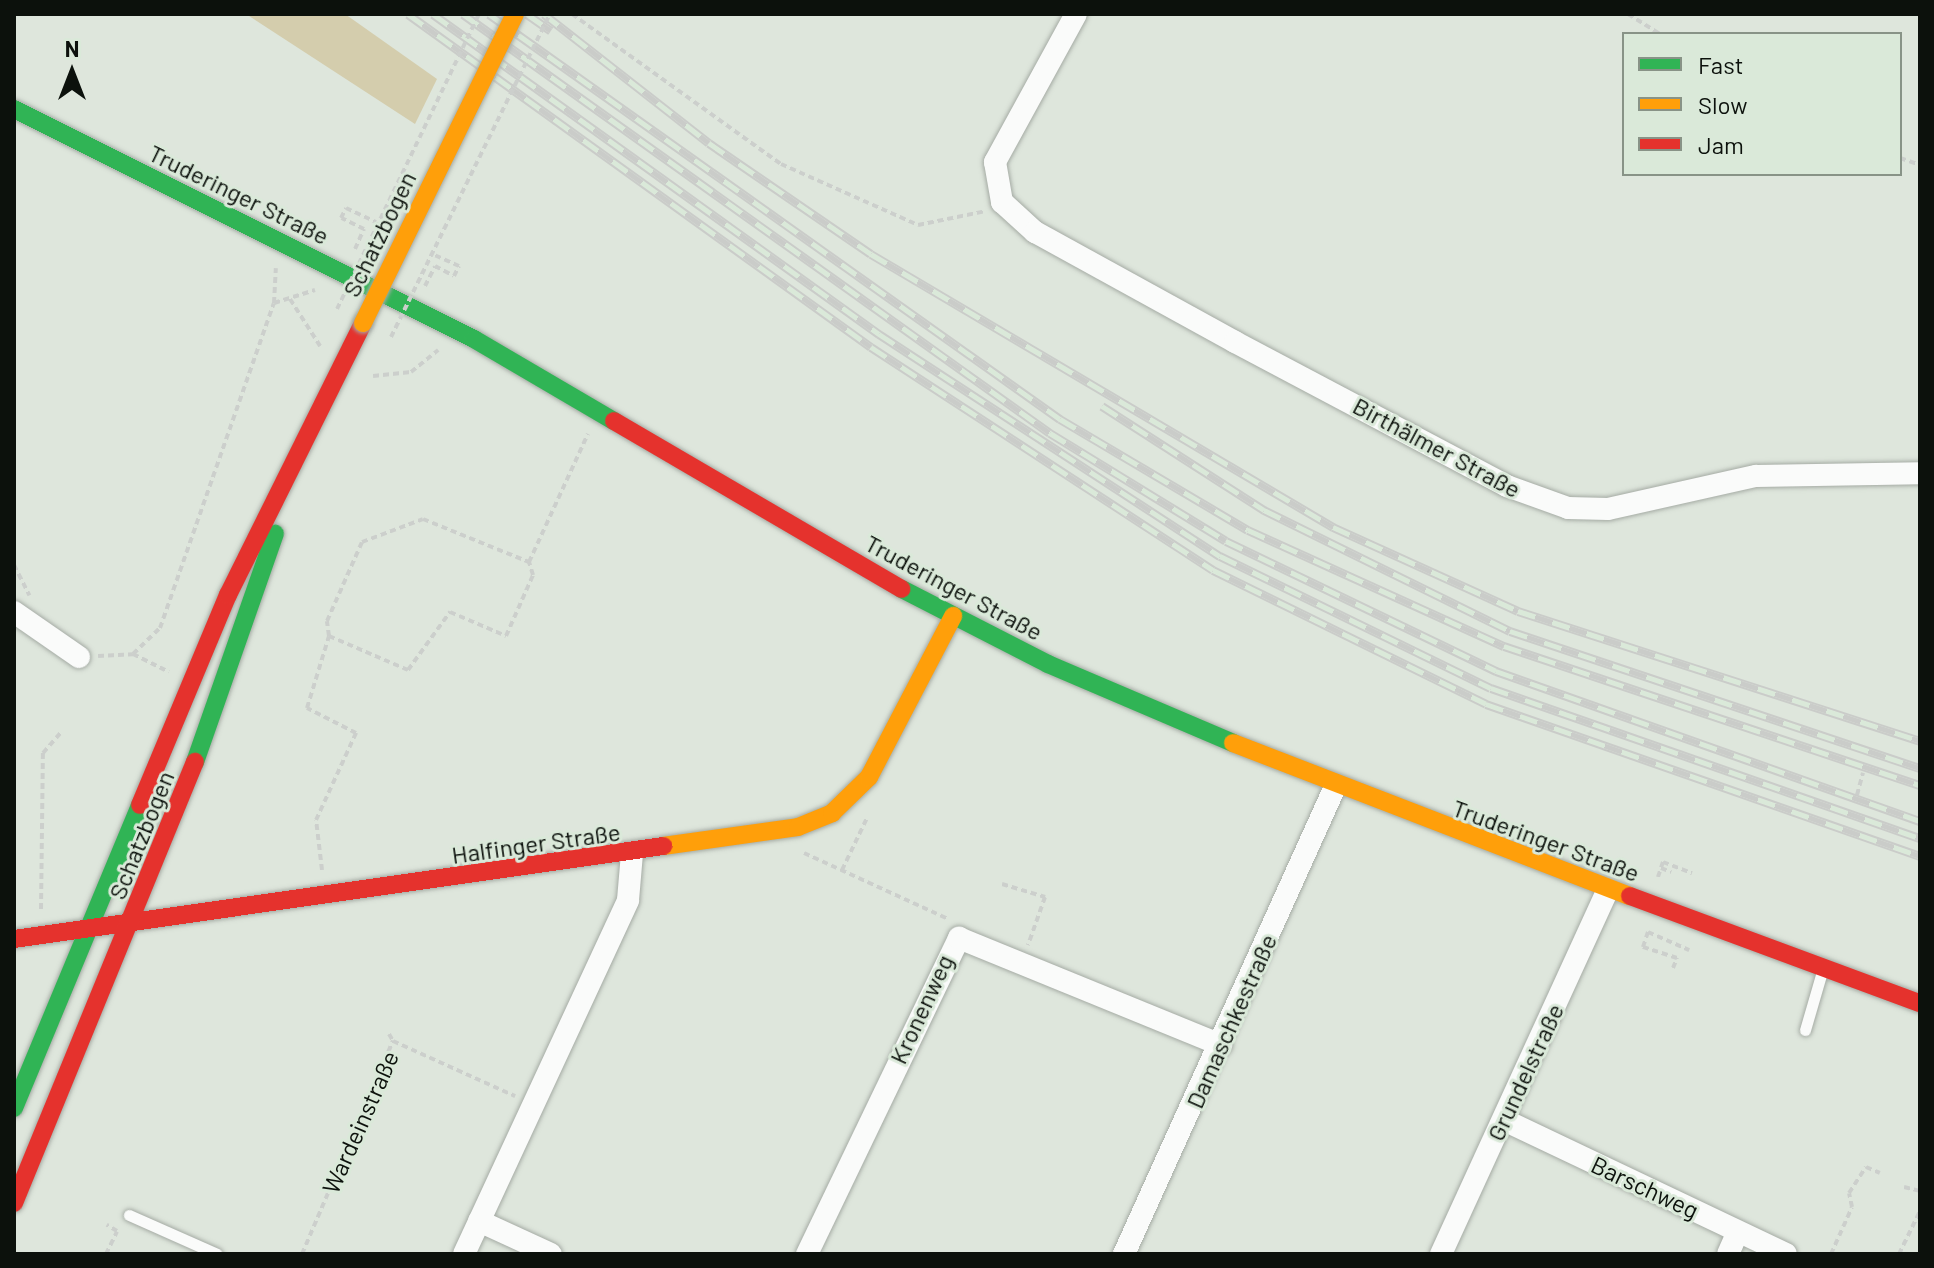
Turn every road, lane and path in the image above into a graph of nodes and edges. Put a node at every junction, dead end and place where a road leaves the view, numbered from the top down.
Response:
1 (479, 14) edge
2 (515, 14) edge
3 (550, 14) edge
4 (572, 14) edge
5 (1076, 14) edge
6 (1628, 14) edge
7 (1657, 32) edge
8 (14, 109) edge
9 (1002, 202) junction
10 (376, 222) junction
11 (355, 249) dead end
12 (432, 254) junction
13 (277, 265) dead end
14 (425, 286) dead end
15 (321, 287) dead end
16 (290, 299) junction
17 (274, 303) junction
18 (337, 309) dead end
19 (391, 337) dead end
20 (320, 346) dead end
21 (440, 349) dead end
22 (373, 376) dead end
23 (589, 432) dead end
24 (1920, 473) edge
25 (292, 478) junction
26 (529, 562) junction
27 (14, 565) edge
28 (24, 608) edge
29 (953, 616) junction
30 (329, 636) junction
31 (133, 654) junction
32 (79, 657) joint
33 (172, 674) dead end
34 (61, 732) dead end
35 (1863, 773) dead end
36 (1335, 787) junction
37 (1857, 795) dead end
38 (872, 807) dead end
39 (632, 853) junction
40 (1671, 872) dead end
41 (1692, 873) dead end
42 (323, 876) dead end
43 (1002, 884) dead end
44 (1608, 890) junction
45 (129, 926) junction
46 (86, 930) junction
47 (957, 933) dead end
48 (41, 935) junction
49 (14, 939) edge
50 (1026, 948) dead end
51 (1689, 950) dead end
52 (1673, 968) dead end
53 (1823, 968) junction
54 (1920, 1003) edge
55 (1805, 1030) dead end
56 (389, 1034) dead end
57 (393, 1041) junction
58 (1221, 1045) junction
59 (534, 1105) junction
60 (14, 1108) edge
61 (1504, 1120) junction
62 (1880, 1173) dead end
63 (1904, 1187) dead end
64 (1920, 1191) edge
65 (14, 1203) edge
66 (1920, 1211) edge
67 (129, 1215) dead end
68 (479, 1221) junction
69 (107, 1225) dead end
70 (1738, 1232) junction
71 (106, 1254) edge
72 (217, 1254) edge
73 (302, 1254) edge
74 (464, 1254) edge
75 (551, 1254) edge
76 (807, 1254) edge
77 (1124, 1254) edge
78 (1441, 1254) edge
79 (1728, 1254) edge
80 (1786, 1254) edge
81 (1831, 1254) edge
82 (1899, 1254) edge

1 - 10 path, bridge
2 - 25 street, Schatzbogen, bridge
3 - 12 path, bridge
4 - 9 path
5 - 9 street
6 - 7 path
8 - 29 street, Truderinger Straße
9 - 24 street, Birthälmer Straße
10 - 11 path
10 - 18 path, bridge
12 - 14 path
12 - 19 path, bridge
13 - 17 path
15 - 16 path
16 - 17 path
16 - 20 path
17 - 31 path
21 - 22 path
23 - 26 path
25 - 45 street, Schatzbogen
25 - 46 street, Schatzbogen
26 - 30 path
26 - 30 path
27 - 28 path
28 - 32 street
29 - 36 street, Truderinger Straße
29 - 39 street, Halfinger Straße
30 - 42 path
31 - 32 path
31 - 33 path
34 - 48 path
35 - 37 path
36 - 44 street, Truderinger Straße
36 - 58 street, Damaschkestraße
38 - 47 path, Kronenweg
39 - 45 street, Halfinger Straße
39 - 59 street
40 - 41 path
43 - 50 path
44 - 53 street, Truderinger Straße
44 - 61 street, Grundelstraße
45 - 46 street, Halfinger Straße
45 - 65 street, Schatzbogen
46 - 48 street, Halfinger Straße
46 - 60 street, Schatzbogen
48 - 49 street, Halfinger Straße
51 - 52 path
53 - 54 street, Truderinger Straße
53 - 55 lane
56 - 57 path
57 - 59 path, Wardeinstraße
57 - 73 path, Wardeinstraße
58 - 76 street, Kronenweg
58 - 77 street, Damaschkestraße
59 - 68 street
61 - 70 street, Barschweg
61 - 78 street, Grundelstraße
62 - 81 path
63 - 64 path
66 - 82 path
67 - 72 lane
68 - 74 street
68 - 75 street
69 - 71 path
70 - 79 street
70 - 80 street, Barschweg

